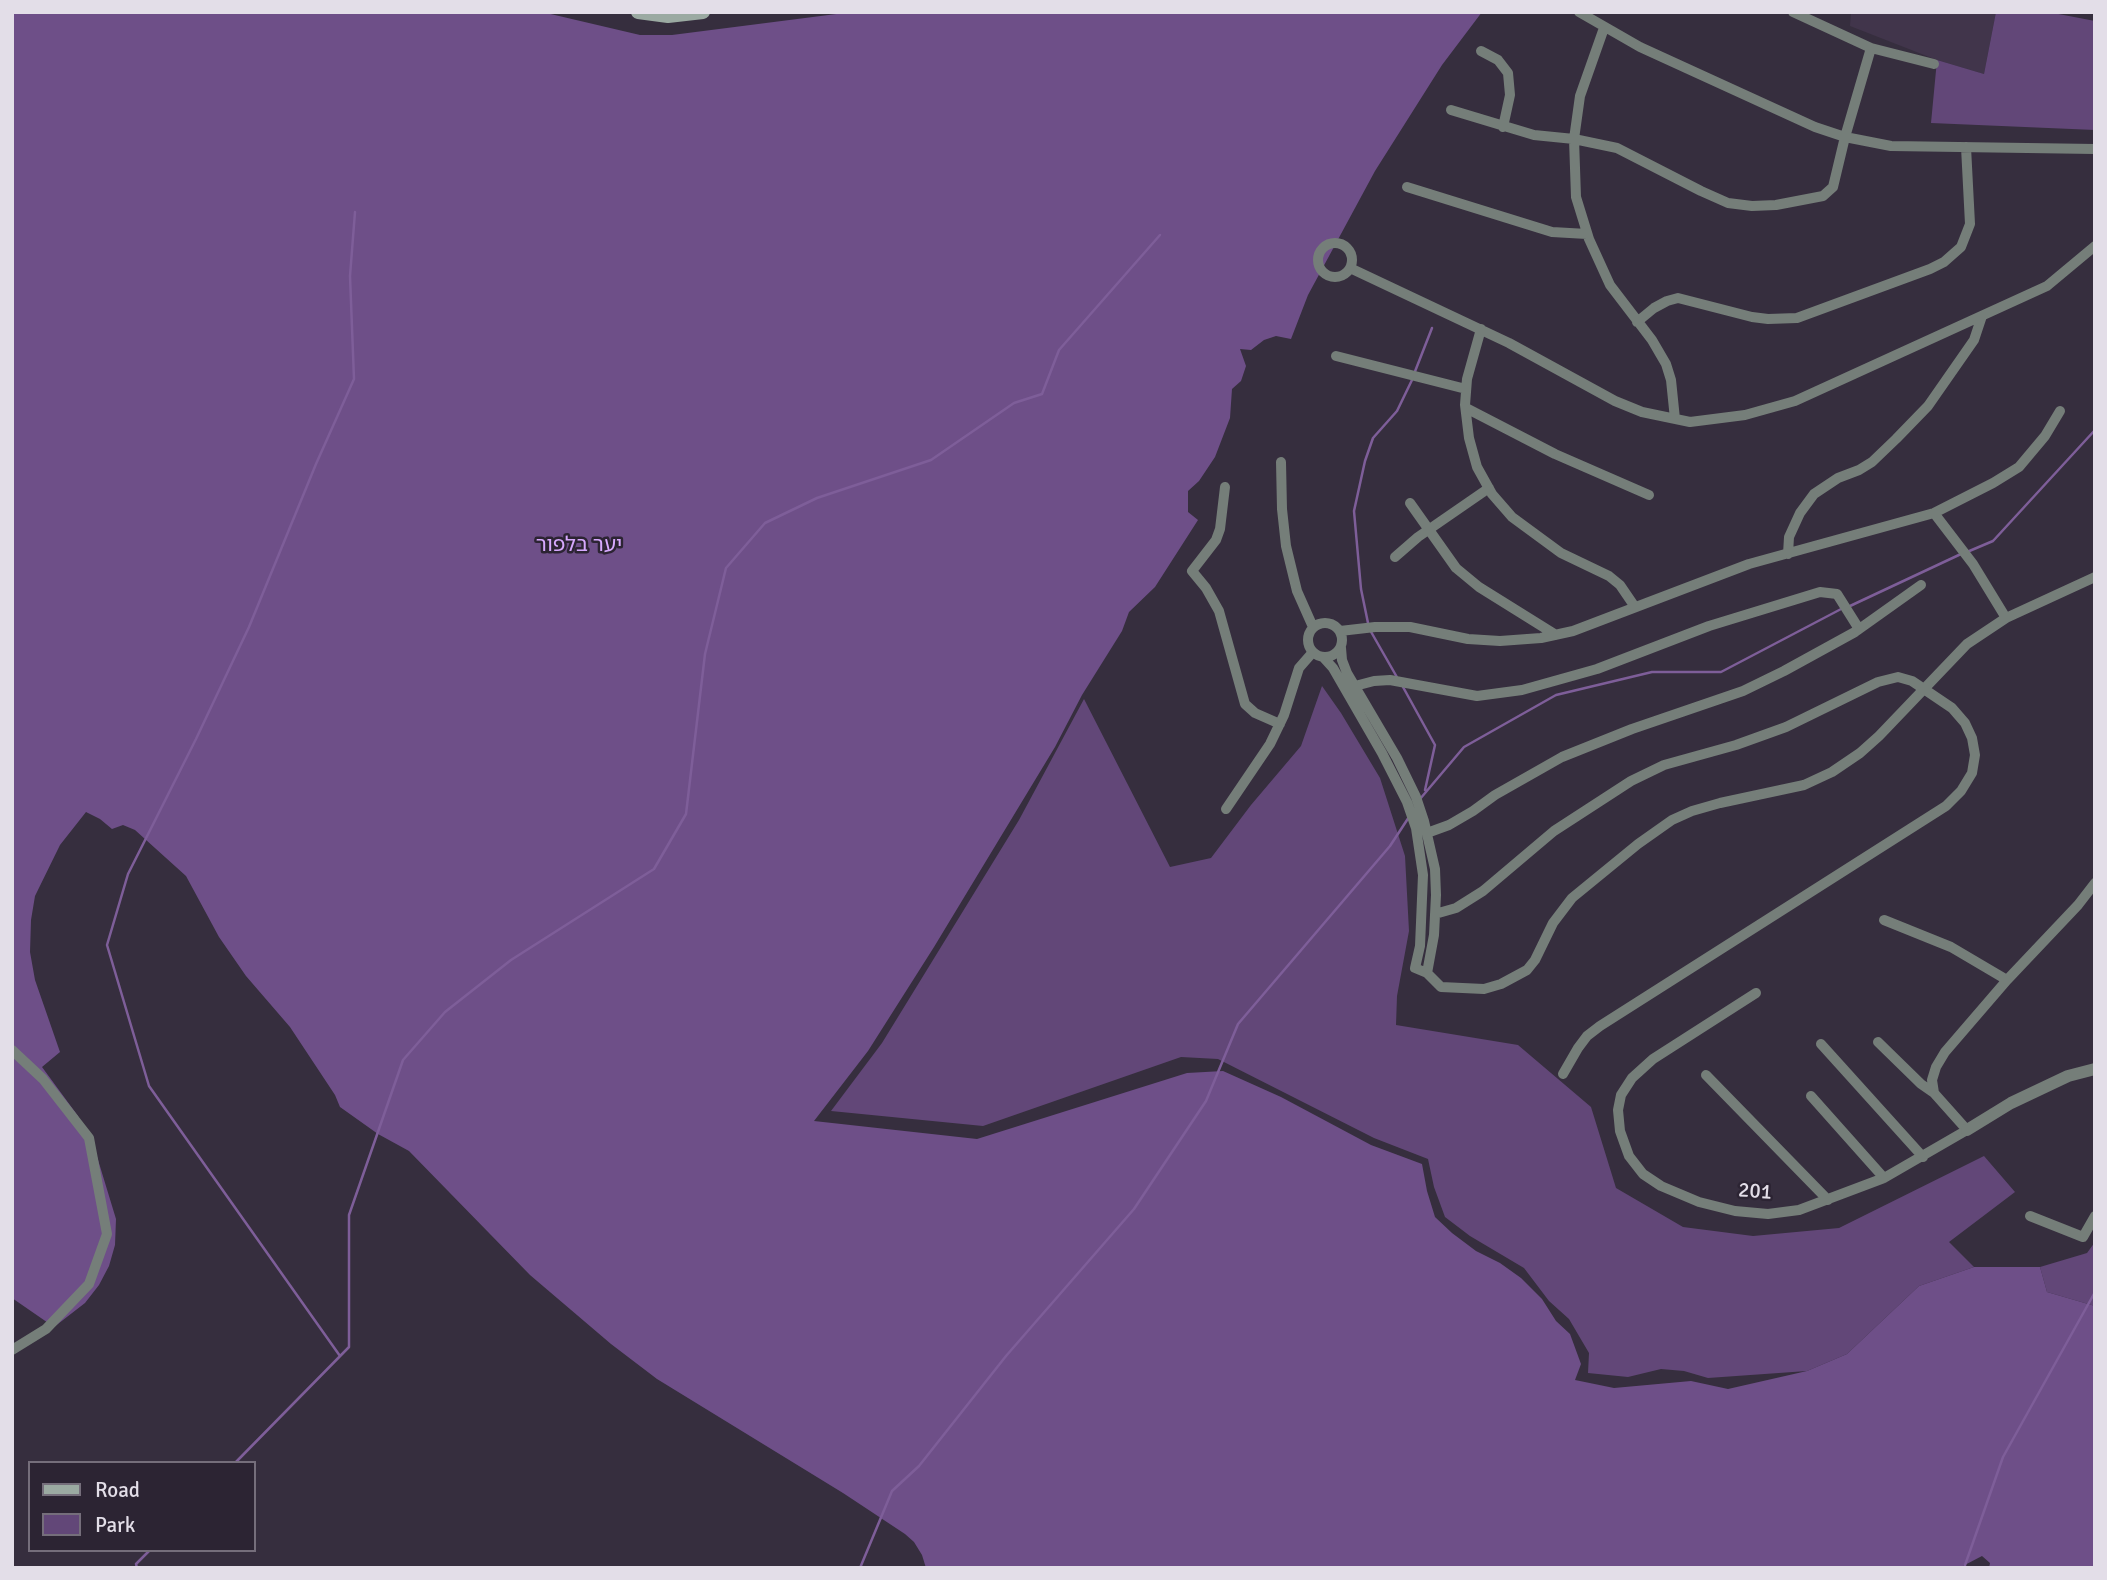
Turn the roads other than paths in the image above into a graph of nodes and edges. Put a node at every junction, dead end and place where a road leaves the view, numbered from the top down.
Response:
1 (638, 12) edge
2 (703, 12) edge
3 (1579, 12) edge
4 (1793, 12) edge
5 (1604, 28) junction
6 (1871, 48) junction
7 (1481, 51) dead end
8 (1934, 64) dead end
9 (1451, 110) dead end
10 (1503, 127) junction
11 (1845, 137) junction
12 (1574, 139) junction
13 (1966, 147) junction
14 (2095, 149) edge
15 (1407, 187) dead end
16 (1587, 234) junction
17 (2095, 246) edge
18 (1350, 268) dead end
19 (1982, 316) junction
20 (1637, 322) junction
21 (1481, 329) junction
22 (1336, 356) dead end
23 (1466, 389) junction
24 (1466, 408) junction
25 (2060, 411) dead end
26 (1675, 419) junction
27 (1281, 462) dead end
28 (1225, 487) dead end
29 (1489, 488) junction
30 (1649, 495) dead end
31 (1410, 503) dead end
32 (1934, 513) junction
33 (1428, 530) junction
34 (1788, 554) junction
35 (1395, 557) dead end
36 (2095, 577) edge
37 (1921, 585) dead end
38 (1635, 607) junction
39 (2006, 618) junction
40 (1313, 627) junction
41 (1859, 629) junction
42 (1340, 631) junction
43 (1556, 635) junction
44 (1341, 648) junction
45 (1318, 654) junction
46 (1354, 686) junction
47 (1923, 689) junction
48 (1280, 724) junction
49 (1403, 782) junction
50 (1226, 809) dead end
51 (1422, 827) junction
52 (2095, 883) edge
53 (1435, 914) junction
54 (1884, 920) dead end
55 (1427, 974) junction
56 (2007, 980) junction
57 (1756, 993) dead end
58 (1878, 1042) dead end
59 (1821, 1044) dead end
60 (12, 1050) edge
61 (2094, 1067) edge
62 (1563, 1074) dead end
63 (1706, 1075) dead end
64 (1934, 1093) junction
65 (1811, 1096) dead end
66 (1967, 1130) junction
67 (1923, 1157) junction
68 (1884, 1178) junction
69 (1828, 1200) junction
70 (2030, 1216) dead end
71 (2095, 1216) edge
72 (12, 1350) edge

1 - 2 main road
3 - 5 street
4 - 6 street
5 - 11 street
5 - 12 street
6 - 8 street
6 - 11 street
7 - 10 street
9 - 10 street
10 - 12 street
11 - 12 street
11 - 13 street
12 - 16 street
13 - 14 street
13 - 20 street
15 - 16 street
16 - 20 street
17 - 19 street
18 - 21 street
19 - 26 street
19 - 34 street
20 - 26 street
21 - 23 street
21 - 26 street
22 - 23 street
23 - 24 street
24 - 29 street
24 - 30 street
25 - 32 street
27 - 40 street
28 - 48 street
29 - 33 street
29 - 38 street
31 - 33 street
32 - 34 street
32 - 39 street
33 - 35 street
33 - 43 street
34 - 38 street
36 - 39 street
37 - 41 street
38 - 43 street
39 - 47 street
40 - 42 street
40 - 45 street
41 - 46 street
41 - 51 street
42 - 43 street
42 - 44 street
44 - 45 street
44 - 46 street
45 - 48 street
45 - 49 street
46 - 49 street
47 - 53 street
47 - 55 street
47 - 62 street
48 - 50 street
49 - 51 street
51 - 53 street
51 - 55 street
52 - 56 street
53 - 55 street
54 - 56 street
56 - 64 street
57 - 69 street, 201
58 - 64 street
59 - 67 street
60 - 72 street
61 - 66 street, 201
63 - 69 street
64 - 66 street
65 - 68 street
66 - 67 street, 201
67 - 68 street, 201
68 - 69 street, 201
70 - 71 street

